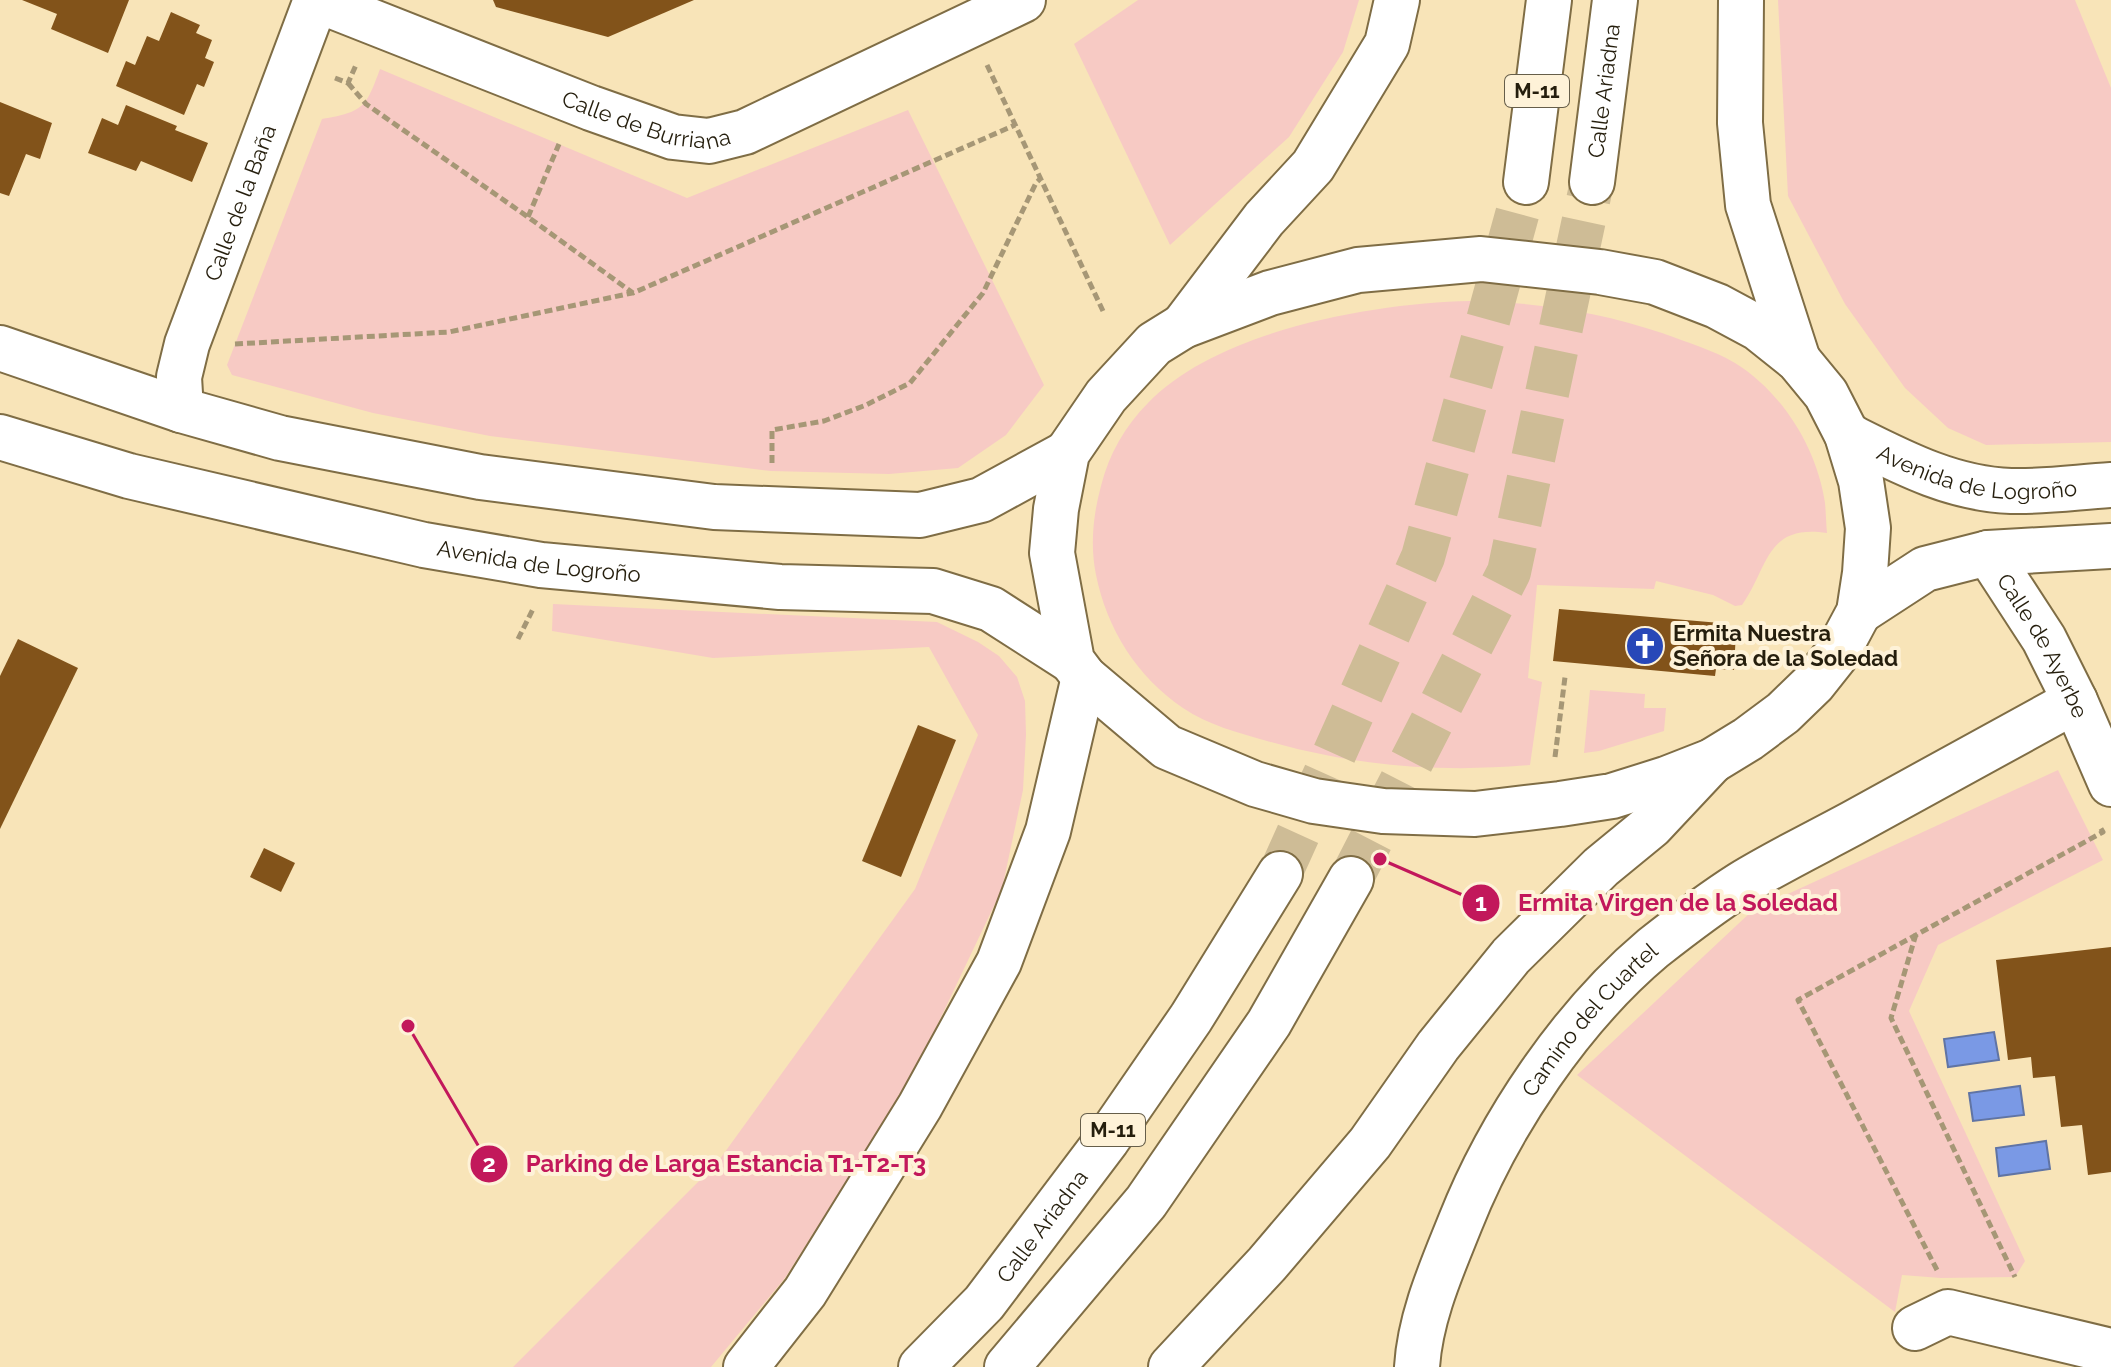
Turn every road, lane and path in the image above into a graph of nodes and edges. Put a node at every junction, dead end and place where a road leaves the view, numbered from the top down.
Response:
1 (317, 0) edge
2 (1023, 0) edge
3 (1397, 0) edge
4 (1549, 0) edge
5 (1615, 0) edge
6 (1741, 0) edge
7 (962, 13) edge
8 (358, 61) dead end
9 (335, 77) dead end
10 (348, 83) junction
11 (576, 102) junction
12 (1015, 125) junction
13 (1040, 179) junction
14 (1526, 182) tunnel mouth
15 (1592, 182) tunnel mouth
16 (528, 217) junction
17 (633, 293) junction
18 (1103, 311) dead end
19 (1183, 326) junction
20 (0, 348) edge
21 (227, 348) dead end
22 (1798, 360) junction
23 (181, 410) junction
24 (1847, 435) junction
25 (0, 437) edge
26 (1067, 453) junction
27 (771, 471) dead end
28 (2111, 485) edge
29 (2111, 546) edge
30 (1988, 553) junction
31 (535, 604) dead end
32 (1859, 612) junction
33 (518, 639) dead end
34 (1078, 669) junction
35 (1565, 677) dead end
36 (2075, 701) junction
37 (1555, 758) dead end
38 (1712, 761) junction
39 (2111, 784) edge
40 (2091, 839) dead end
41 (1280, 874) tunnel mouth
42 (1351, 879) tunnel mouth
43 (1916, 934) junction
44 (2015, 1277) dead end
45 (1941, 1278) dead end
46 (1915, 1328) dead end
47 (2111, 1351) edge
48 (1412, 1364) edge
49 (746, 1367) edge
50 (921, 1367) edge
51 (1007, 1367) edge
52 (1171, 1367) edge

1 - 11 main road, Calle de Burriana
1 - 23 main road, Calle de la Baña
2 - 7 main road, Calle de Burriana
3 - 19 main road
4 - 14 main road, M-11
5 - 15 main road, Calle Ariadna / M-11
6 - 22 main road
7 - 11 main road, Calle de Burriana
7 - 12 path
8 - 10 path
9 - 10 path
10 - 16 path
11 - 16 path
12 - 13 path
12 - 17 path
13 - 18 path
13 - 27 path
16 - 17 path
17 - 21 path
19 - 22 main road
19 - 26 main road
20 - 23 main road
22 - 24 main road
23 - 26 main road
24 - 28 main road, Avenida de Logroño
24 - 32 main road
25 - 34 main road, Avenida de Logroño
26 - 34 main road
29 - 30 main road
30 - 32 main road
30 - 36 main road, Calle de Ayerbe
31 - 33 path
32 - 38 main road
34 - 38 main road, Avenida de Logroño
34 - 49 main road
35 - 37 path
36 - 39 main road, Calle de Ayerbe
36 - 48 main road, Camino del Cuartel
38 - 52 main road
40 - 43 path
41 - 50 main road, Calle Ariadna / M-11
42 - 51 main road, M-11
43 - 44 path
43 - 45 path
46 - 47 main road

